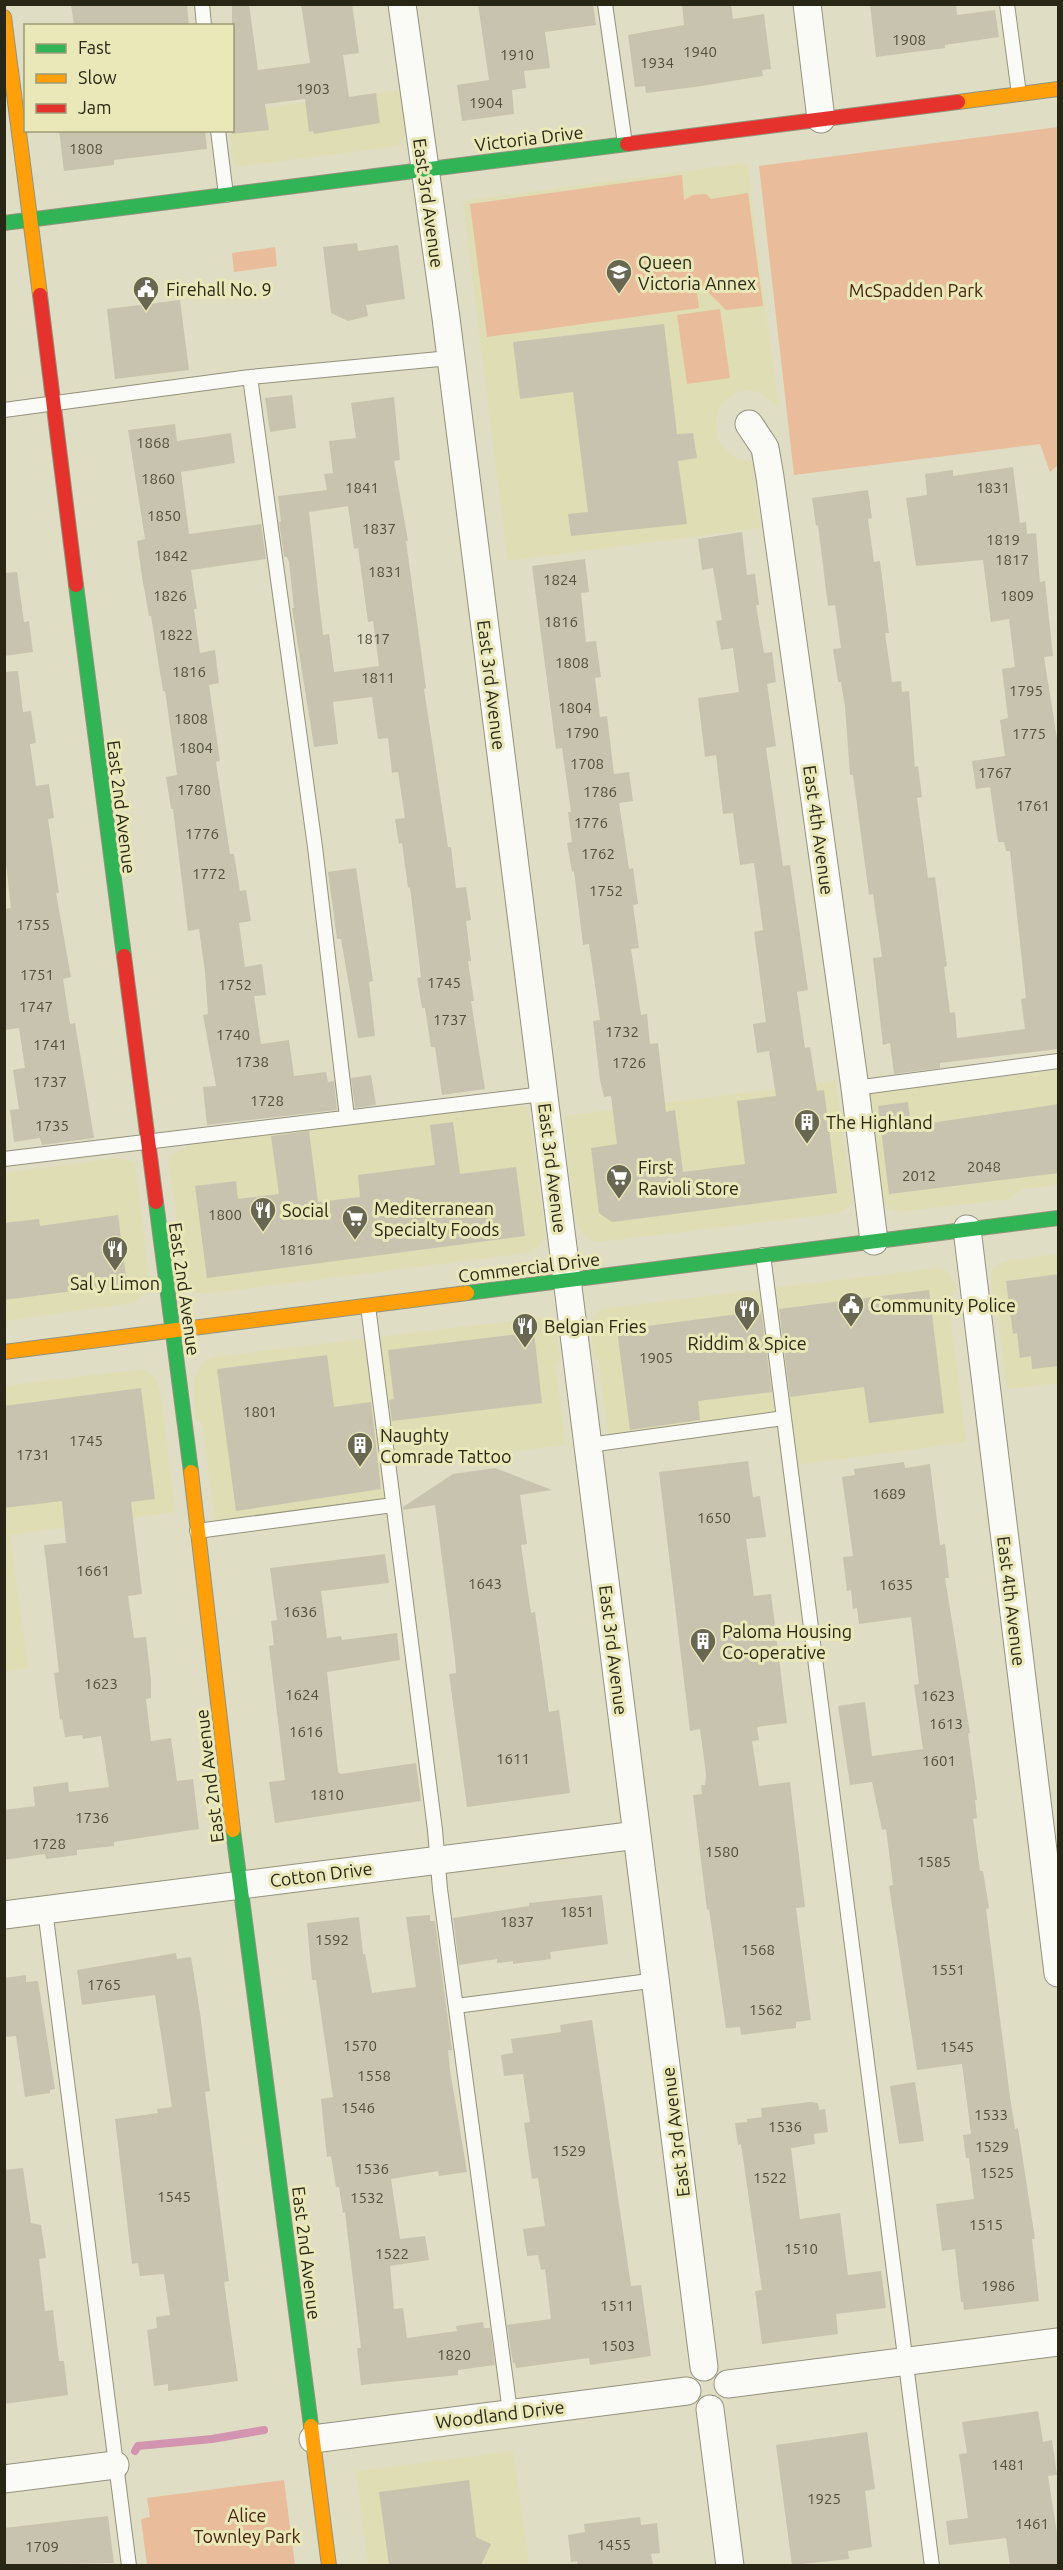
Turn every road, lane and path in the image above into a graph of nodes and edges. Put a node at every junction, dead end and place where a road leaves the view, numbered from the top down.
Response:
1 (202, 4) edge
2 (402, 4) edge
3 (605, 4) edge
4 (807, 4) edge
5 (1007, 4) edge
6 (4, 17) edge
7 (204, 24) edge
8 (7, 54) edge
9 (1059, 89) edge
10 (1019, 94) junction
11 (821, 119) junction
12 (218, 132) edge
13 (625, 144) junction
14 (424, 170) junction
15 (226, 195) junction
16 (31, 220) junction
17 (4, 223) edge
18 (450, 358) junction
19 (250, 377) junction
20 (52, 404) junction
21 (4, 410) edge
22 (749, 424) dead end
23 (1059, 1061) edge
24 (855, 1088) junction
25 (543, 1094) junction
26 (347, 1117) junction
27 (147, 1142) junction
28 (4, 1159) edge
29 (1059, 1218) edge
30 (967, 1229) junction
31 (874, 1241) junction
32 (763, 1255) junction
33 (568, 1281) junction
34 (368, 1306) junction
35 (173, 1330) junction
36 (4, 1352) edge
37 (784, 1418) junction
38 (589, 1445) junction
39 (393, 1505) junction
40 (197, 1531) junction
41 (637, 1835) junction
42 (438, 1859) junction
43 (240, 1884) junction
44 (45, 1910) junction
45 (4, 1915) edge
46 (1059, 1973) edge
47 (657, 1980) junction
48 (456, 2006) junction
49 (1059, 2342) edge
50 (906, 2361) junction
51 (704, 2367) junction
52 (728, 2384) junction
53 (687, 2391) junction
54 (710, 2409) junction
55 (510, 2412) junction
56 (313, 2439) junction
57 (115, 2465) junction
58 (4, 2479) edge
59 (129, 2565) edge
60 (328, 2565) edge
61 (730, 2565) edge
62 (932, 2565) edge

1 - 7 lane
2 - 14 street, East 3rd Avenue
3 - 13 lane
4 - 11 street
5 - 10 lane
6 - 8 street, East 2nd Avenue
8 - 16 street, East 2nd Avenue
9 - 10 street, Victoria Drive
10 - 11 street, Victoria Drive
11 - 13 street, Victoria Drive
12 - 15 lane
13 - 14 street, Victoria Drive
14 - 15 street, Victoria Drive
14 - 18 street, East 3rd Avenue
15 - 16 street, Victoria Drive
16 - 17 street, Victoria Drive
16 - 20 street, East 2nd Avenue
18 - 19 lane
18 - 25 street, East 3rd Avenue
19 - 20 lane
19 - 26 lane
20 - 21 lane
20 - 27 street, East 2nd Avenue
22 - 24 street, East 4th Avenue
23 - 24 lane
24 - 31 street, East 4th Avenue
25 - 26 lane
25 - 33 street, East 3rd Avenue
26 - 27 lane
27 - 28 lane
27 - 35 street, East 2nd Avenue
29 - 30 street, Commercial Drive
30 - 31 street, Commercial Drive
30 - 46 street, East 4th Avenue
31 - 32 street, Commercial Drive
32 - 33 street, Commercial Drive
32 - 37 lane
33 - 34 street, Commercial Drive
33 - 38 street, East 3rd Avenue
34 - 35 street, Commercial Drive
34 - 39 lane
35 - 36 street, Commercial Drive
35 - 40 street, East 2nd Avenue
37 - 38 lane
37 - 50 lane
38 - 41 street, East 3rd Avenue
39 - 40 lane
39 - 42 lane
40 - 43 street, East 2nd Avenue
41 - 42 street, Cotton Drive
41 - 47 street, East 3rd Avenue
42 - 43 street, Cotton Drive
42 - 48 lane
43 - 44 street, Cotton Drive
43 - 56 street, East 2nd Avenue
44 - 45 street, Cotton Drive
44 - 57 lane
47 - 48 lane
47 - 51 street, East 3rd Avenue
48 - 55 lane
49 - 50 street
50 - 52 street
50 - 62 lane
51 - 52 street
51 - 53 street
52 - 54 street
53 - 54 street
53 - 55 street, Woodland Drive
54 - 61 street
55 - 56 street, Woodland Drive
56 - 60 street, East 2nd Avenue
57 - 58 street
57 - 59 lane

